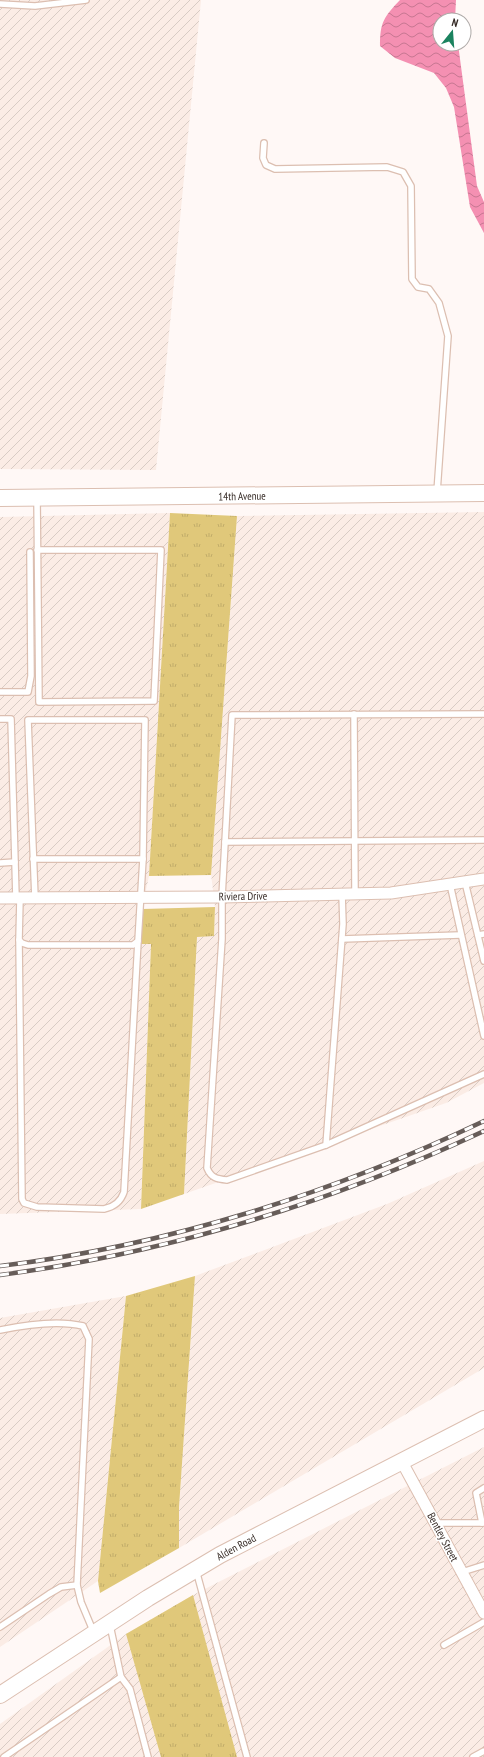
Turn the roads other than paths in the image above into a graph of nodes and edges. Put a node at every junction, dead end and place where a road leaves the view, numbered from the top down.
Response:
1 (86, 0) edge
2 (63, 1) edge
3 (0, 4) edge
4 (264, 143) dead end
5 (484, 493) edge
6 (437, 494) junction
7 (0, 498) edge
8 (37, 498) junction
9 (37, 550) junction
10 (30, 552) dead end
11 (0, 692) edge
12 (354, 714) junction
13 (484, 714) edge
14 (0, 719) edge
15 (484, 840) edge
16 (355, 841) junction
17 (225, 842) junction
18 (33, 859) junction
19 (143, 859) junction
20 (15, 862) junction
21 (0, 863) edge
22 (484, 879) edge
23 (465, 882) junction
24 (450, 884) junction
25 (342, 894) junction
26 (355, 894) junction
27 (140, 897) junction
28 (222, 897) junction
29 (0, 898) edge
30 (18, 898) junction
31 (35, 898) junction
32 (460, 935) junction
33 (481, 935) edge
34 (342, 939) junction
35 (19, 940) junction
36 (138, 941) junction
37 (484, 961) edge
38 (484, 1036) edge
39 (484, 1074) edge
40 (326, 1145) junction
41 (0, 1330) edge
42 (484, 1419) edge
43 (402, 1462) junction
44 (484, 1488) edge
45 (436, 1523) junction
46 (483, 1523) edge
47 (484, 1564) edge
48 (196, 1569) junction
49 (462, 1572) junction
50 (77, 1585) junction
51 (484, 1613) edge
52 (484, 1622) edge
53 (109, 1623) junction
54 (0, 1627) edge
55 (94, 1633) junction
56 (444, 1645) dead end
57 (121, 1677) junction
58 (0, 1695) edge
59 (484, 1751) edge
60 (4, 1757) edge
61 (148, 1757) edge
62 (247, 1757) edge
63 (472, 1757) edge

1 - 2 lane
2 - 3 lane
4 - 6 lane
5 - 6 main road, 14th Avenue
6 - 8 main road, 14th Avenue
7 - 8 main road, 14th Avenue
8 - 9 lane
9 - 9 lane
10 - 11 lane
12 - 13 lane
12 - 16 lane
12 - 17 lane
14 - 20 lane
15 - 16 lane
16 - 17 lane
16 - 26 lane
17 - 28 lane
18 - 19 lane
18 - 19 lane
18 - 31 lane
19 - 27 lane
20 - 21 lane
20 - 30 lane
22 - 23 street, Riviera Drive
23 - 24 street, Riviera Drive
23 - 33 lane
24 - 26 street, Riviera Drive
24 - 32 lane
25 - 26 street, Riviera Drive
25 - 28 street, Riviera Drive
25 - 34 lane
27 - 28 street, Riviera Drive
27 - 31 street, Riviera Drive
27 - 36 lane
28 - 40 lane
29 - 30 street, Riviera Drive
30 - 31 street, Riviera Drive
30 - 35 lane
32 - 34 lane
32 - 38 lane
33 - 37 lane
34 - 40 lane
35 - 36 lane
35 - 36 lane
39 - 40 lane
41 - 50 lane
42 - 43 main road, Alden Road
43 - 45 street, Bentley Street
43 - 48 main road, Alden Road
44 - 46 lane
45 - 46 lane
45 - 49 street, Bentley Street
47 - 49 lane
48 - 53 main road, Alden Road
48 - 62 lane
49 - 51 street, Bentley Street
50 - 54 lane
50 - 55 lane
52 - 56 lane
53 - 55 main road, Alden Road
53 - 57 lane
55 - 58 main road, Alden Road
57 - 60 lane
57 - 61 lane
59 - 63 lane

